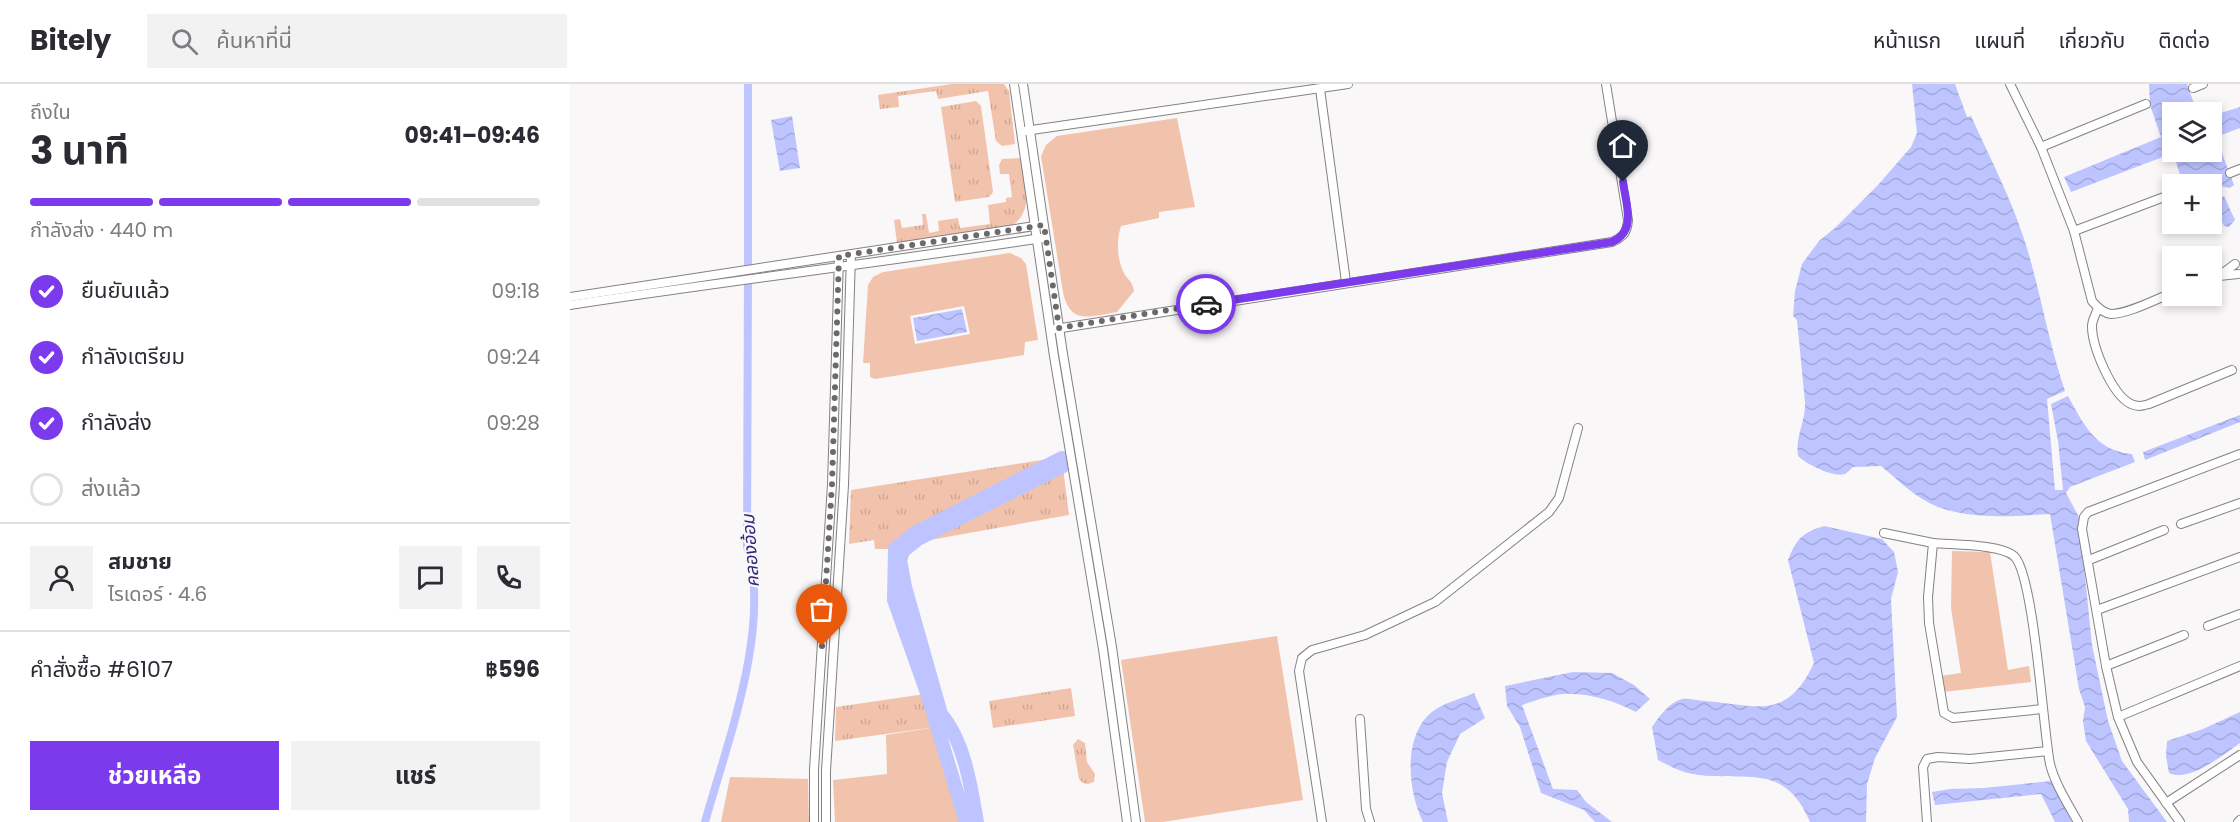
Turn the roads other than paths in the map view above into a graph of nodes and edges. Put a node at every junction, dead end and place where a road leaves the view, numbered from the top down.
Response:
1 (1014, 84) edge
2 (1023, 84) edge
3 (1348, 84) edge
4 (1606, 84) edge
5 (2010, 84) edge
6 (2204, 84) edge
7 (2193, 88) dead end
8 (1320, 89) junction
9 (2146, 104) dead end
10 (1026, 131) junction
11 (2041, 147) junction
12 (2240, 169) edge
13 (2230, 172) dead end
14 (2162, 198) edge
15 (1040, 226) junction
16 (2073, 231) junction
17 (1041, 238) junction
18 (851, 255) junction
19 (839, 256) junction
20 (2237, 260) edge
21 (839, 267) junction
22 (851, 267) junction
23 (2222, 272) edge
24 (2239, 275) edge
25 (2222, 277) edge
26 (1346, 282) junction
27 (570, 297) edge
28 (2162, 297) edge
29 (570, 305) edge
30 (2098, 308) junction
31 (1055, 329) junction
32 (2232, 370) dead end
33 (1578, 428) dead end
34 (2240, 454) edge
35 (2240, 503) edge
36 (2181, 524) dead end
37 (2164, 530) dead end
38 (1884, 533) dead end
39 (1933, 543) junction
40 (2240, 557) edge
41 (2089, 560) junction
42 (2097, 610) junction
43 (2240, 614) edge
44 (2208, 626) dead end
45 (2184, 635) dead end
46 (2106, 666) junction
47 (2240, 666) edge
48 (2043, 709) junction
49 (2118, 717) junction
50 (1360, 719) dead end
51 (2048, 751) junction
52 (2240, 755) edge
53 (2166, 803) junction
54 (814, 822) edge
55 (826, 822) edge
56 (1127, 822) edge
57 (1136, 822) edge
58 (1322, 822) edge
59 (1370, 822) edge
60 (1927, 822) edge
61 (2078, 822) edge
62 (2180, 822) edge

1 - 10 street
2 - 10 street
3 - 8 street
4 - 26 street
5 - 11 street
6 - 7 street
8 - 10 street
8 - 26 street
9 - 11 street
10 - 15 street
11 - 16 street
12 - 13 street
14 - 16 street
15 - 17 street
15 - 18 street
16 - 30 street
17 - 22 street
17 - 31 street
18 - 19 street
18 - 22 street
19 - 21 street
19 - 27 street
20 - 23 street
20 - 24 street
21 - 22 street
21 - 29 street
21 - 54 street
22 - 55 street
24 - 25 street
26 - 31 street
28 - 30 street
30 - 32 street
31 - 56 street
31 - 57 street
33 - 58 street
34 - 41 street
35 - 36 street
37 - 41 street
38 - 39 street
39 - 48 street
39 - 48 street
40 - 42 street
41 - 42 street
42 - 46 street
43 - 44 street
45 - 46 street
46 - 49 street
47 - 49 street
48 - 51 street
49 - 53 street
50 - 59 street
51 - 60 street
51 - 61 street
52 - 53 street
53 - 62 street

